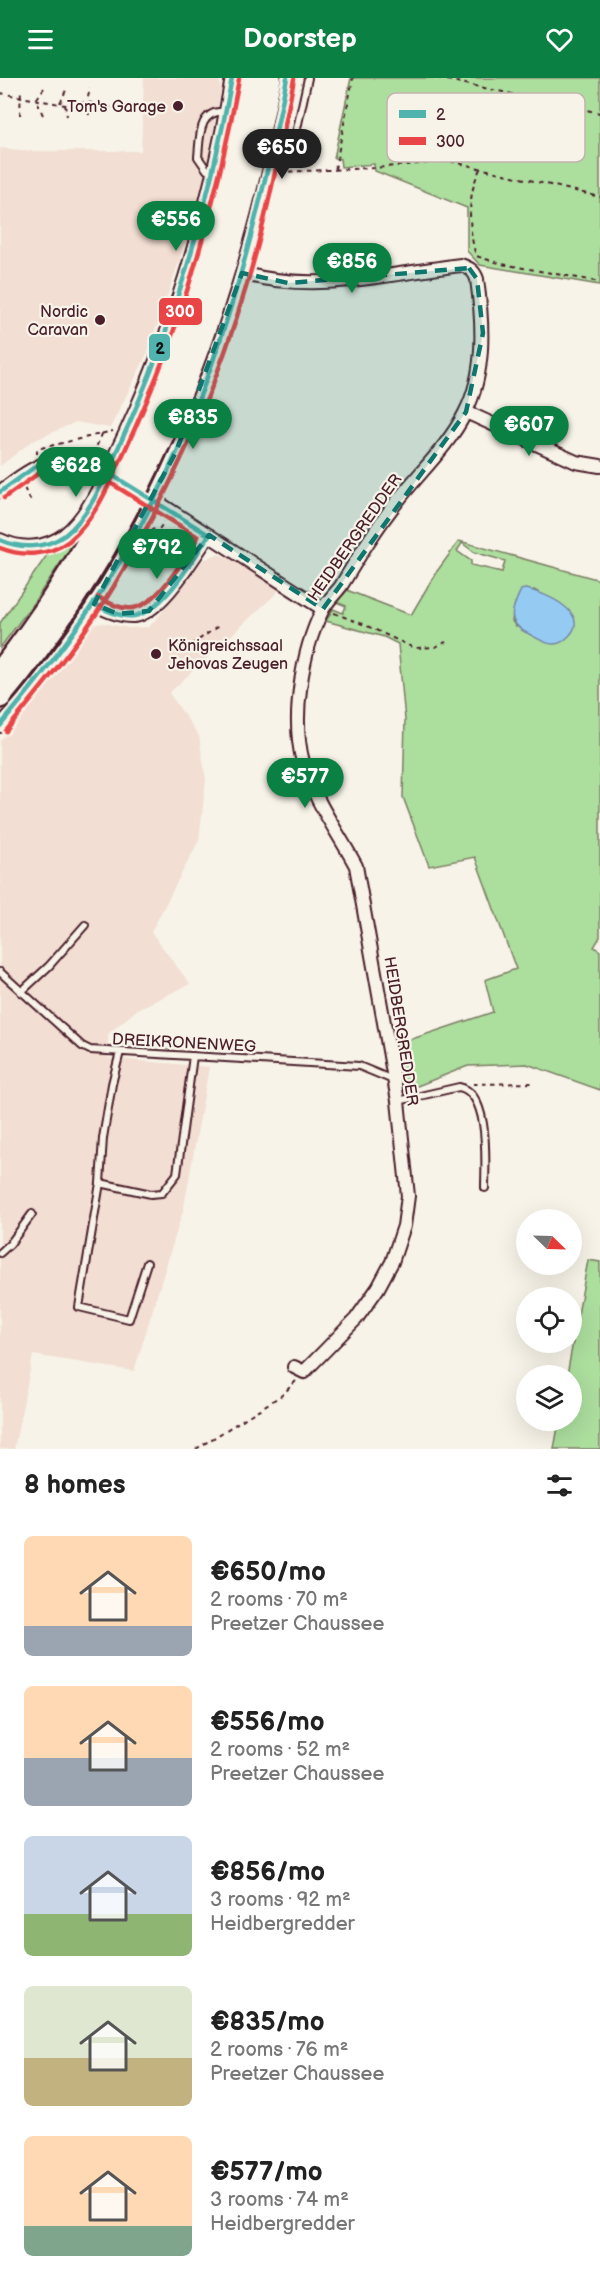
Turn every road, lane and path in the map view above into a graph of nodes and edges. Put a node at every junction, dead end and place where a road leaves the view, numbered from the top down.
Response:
1 (232, 78) edge
2 (251, 78) edge
3 (270, 78) edge
4 (287, 78) edge
5 (308, 78) edge
6 (353, 78) edge
7 (438, 78) edge
8 (21, 88) dead end
9 (44, 88) dead end
10 (67, 88) dead end
11 (90, 88) dead end
12 (0, 93) edge
13 (507, 93) edge
14 (20, 96) junction
15 (36, 100) junction
16 (87, 102) junction
17 (60, 103) junction
18 (65, 105) junction
19 (118, 109) dead end
20 (585, 110) edge
21 (226, 112) junction
22 (600, 113) edge
23 (20, 115) dead end
24 (43, 115) dead end
25 (89, 115) dead end
26 (67, 116) dead end
27 (436, 162) edge
28 (454, 162) edge
29 (269, 168) junction
30 (335, 169) junction
31 (480, 169) junction
32 (214, 172) junction
33 (600, 197) edge
34 (242, 273) junction
35 (600, 282) edge
36 (466, 412) junction
37 (120, 430) dead end
38 (104, 432) junction
39 (94, 465) joint
40 (36, 466) junction
41 (600, 466) edge
42 (19, 477) junction
43 (0, 492) edge
44 (32, 503) dead end
45 (166, 508) joint
46 (144, 531) dead end
47 (209, 535) junction
48 (0, 540) edge
49 (94, 604) junction
50 (323, 609) junction
51 (220, 625) dead end
52 (446, 642) dead end
53 (184, 650) dead end
54 (0, 672) edge
55 (0, 697) edge
56 (0, 726) edge
57 (85, 925) dead end
58 (0, 972) edge
59 (21, 992) junction
60 (120, 1052) junction
61 (193, 1056) junction
62 (393, 1080) junction
63 (535, 1083) dead end
64 (466, 1088) junction
65 (398, 1101) junction
66 (100, 1183) junction
67 (485, 1188) dead end
68 (32, 1214) dead end
69 (0, 1253) edge
70 (147, 1263) dead end
71 (299, 1370) joint
72 (196, 1449) edge

1 - 21 street
2 - 54 highway
3 - 55 highway
4 - 29 street
5 - 29 lane
6 - 30 path
7 - 13 path
8 - 14 path
9 - 15 path
10 - 17 path
11 - 16 path
12 - 14 path
14 - 15 path
14 - 23 path
15 - 17 path
15 - 24 path
16 - 18 path
16 - 19 path
16 - 25 path
17 - 18 path
18 - 26 path
20 - 22 path
21 - 32 street
21 - 32 lane
27 - 30 path
28 - 31 path
29 - 30 path
29 - 34 street
31 - 33 path
31 - 35 path
32 - 48 street
34 - 36 street, HEIDBERGREDDER
34 - 49 street
36 - 41 street
36 - 50 street, HEIDBERGREDDER
37 - 38 path
38 - 39 path
38 - 40 path
39 - 40 street
40 - 42 street
42 - 43 street
42 - 44 path
45 - 46 path
45 - 47 street
47 - 49 street
47 - 50 street
49 - 56 street
50 - 52 path
50 - 62 street, HEIDBERGREDDER
51 - 53 path
57 - 59 lane
58 - 59 lane, DREIKRONENWEG
59 - 60 lane, DREIKRONENWEG
60 - 61 lane, DREIKRONENWEG
60 - 66 lane
61 - 62 lane, DREIKRONENWEG
61 - 66 lane
62 - 65 street, HEIDBERGREDDER
63 - 64 path
64 - 65 lane
64 - 67 lane
65 - 71 street, HEIDBERGREDDER
66 - 70 lane
68 - 69 lane
71 - 72 path

